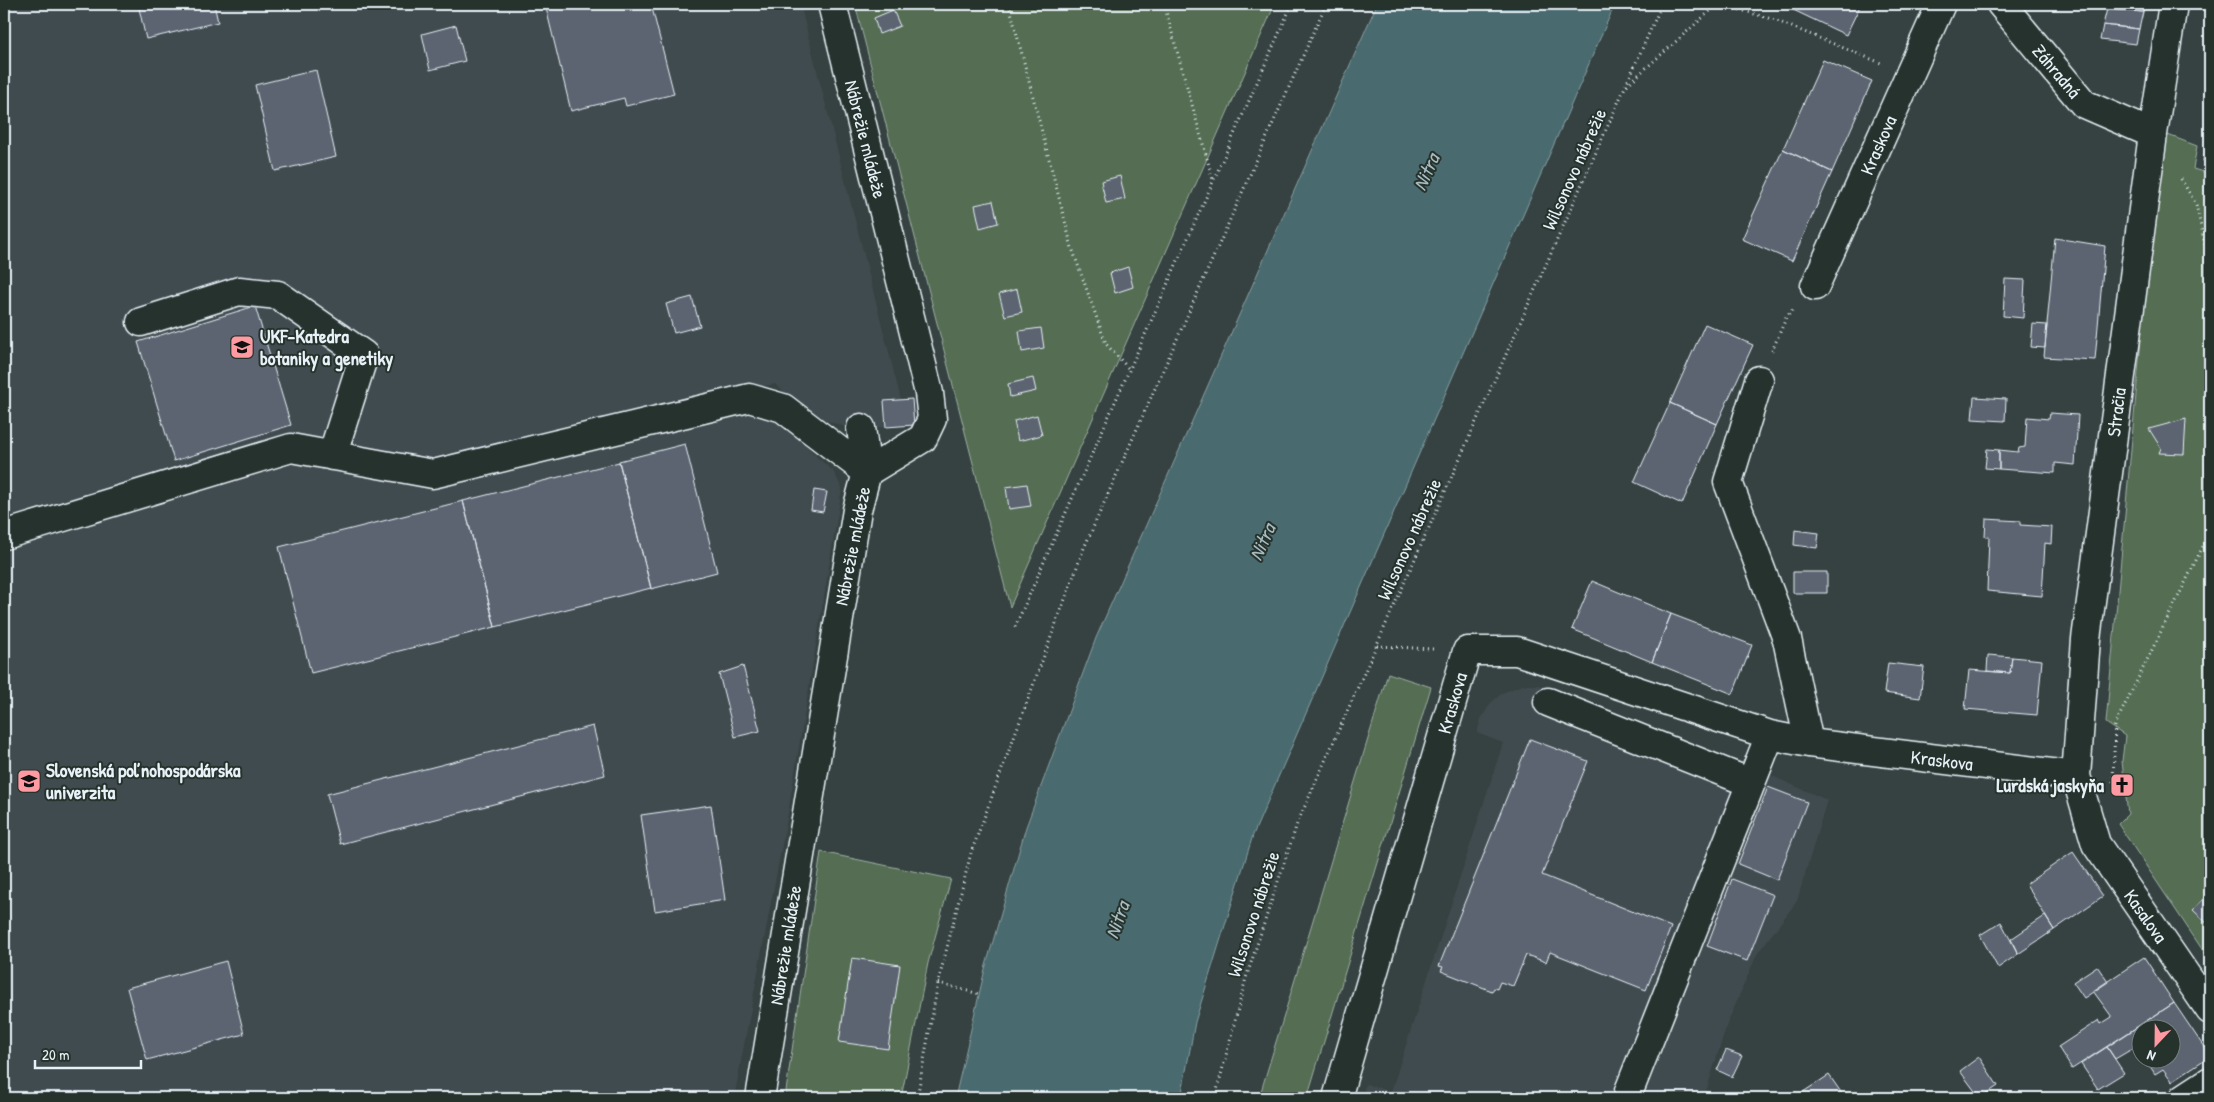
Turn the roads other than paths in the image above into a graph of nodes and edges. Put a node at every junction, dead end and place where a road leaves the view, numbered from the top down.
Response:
1 (832, 4) edge
2 (1941, 4) edge
3 (2001, 4) edge
4 (2173, 4) edge
5 (2152, 134) junction
6 (1815, 286) road end
7 (142, 322) dead end
8 (1759, 380) road end
9 (861, 428) dead end
10 (332, 456) junction
11 (866, 472) junction
12 (4, 535) edge
13 (1548, 702) dead end
14 (1770, 735) junction
15 (1809, 743) junction
16 (2076, 776) junction
17 (1751, 783) junction
18 (2089, 819) joint
19 (2210, 1010) edge
20 (2210, 1081) edge
21 (1630, 1091) dead end
22 (760, 1098) edge
23 (1337, 1098) edge
24 (2184, 1098) edge

1 - 11 street, Nábrežie mládeže
2 - 6 street, Kraskova
3 - 5 street, Záhradná
4 - 5 street, Stračia
5 - 16 street, Stračia
7 - 10 street
8 - 15 street
9 - 11 street
10 - 11 street
10 - 12 street
11 - 22 street, Nábrežie mládeže
13 - 17 street
14 - 15 street, Kraskova
14 - 17 street
14 - 23 street, Kraskova
15 - 16 street, Kraskova
16 - 18 street, Stračia
17 - 21 street
18 - 19 street, Kasalova
20 - 24 street

